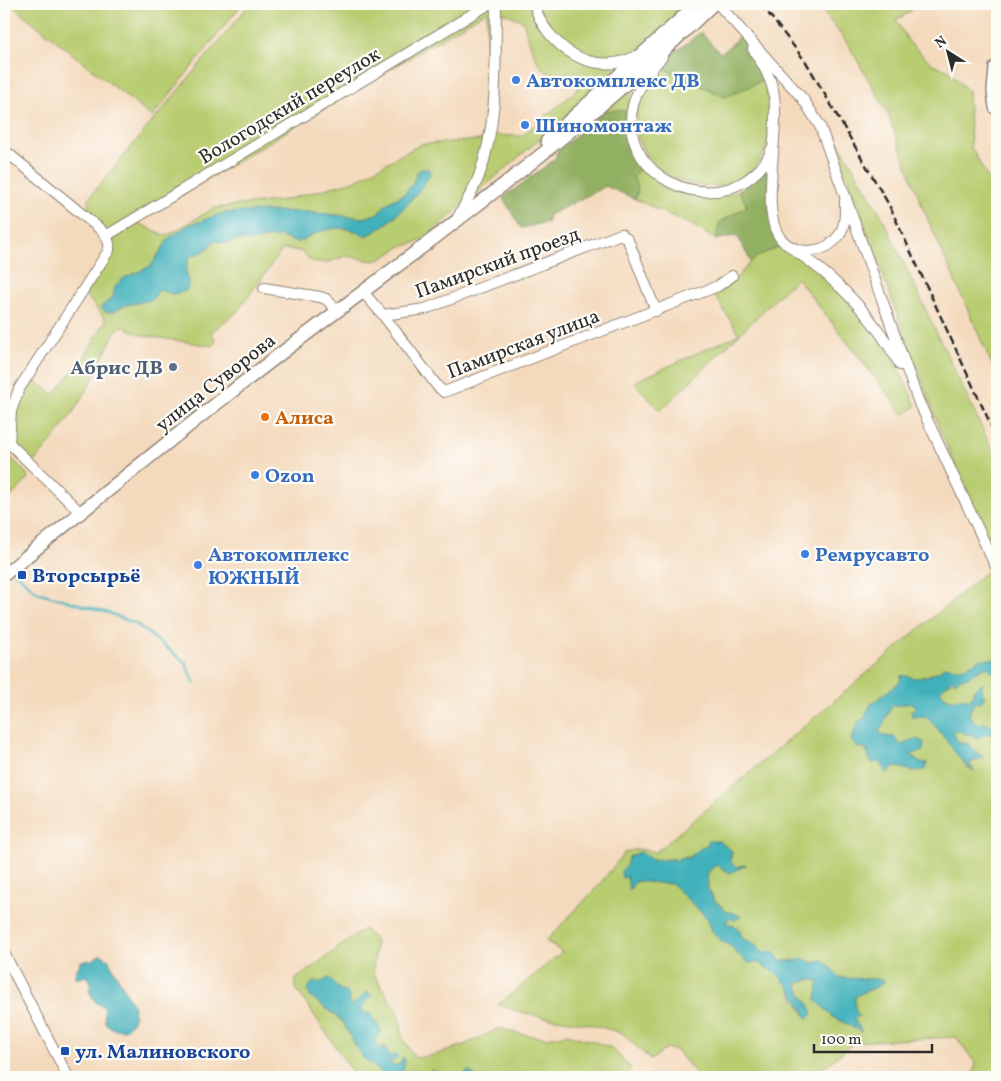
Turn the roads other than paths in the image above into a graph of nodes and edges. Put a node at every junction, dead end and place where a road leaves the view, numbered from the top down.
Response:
1 (489, 4) edge
2 (496, 4) edge
3 (534, 4) edge
4 (696, 4) edge
5 (713, 4) edge
6 (718, 4) edge
7 (687, 22) junction
8 (741, 29) junction
9 (650, 48) junction
10 (997, 68) edge
11 (997, 107) edge
12 (775, 137) junction
13 (4, 150) edge
14 (844, 192) junction
15 (454, 224) junction
16 (106, 236) junction
17 (794, 249) junction
18 (732, 276) dead end
19 (264, 288) dead end
20 (363, 292) junction
21 (338, 311) junction
22 (656, 311) junction
23 (383, 315) junction
24 (920, 406) junction
25 (7, 441) edge
26 (81, 513) junction
27 (995, 565) dead end
28 (4, 575) edge
29 (4, 954) edge
30 (68, 1077) edge

1 - 16 street, Вологодский переулок
2 - 15 street
3 - 9 street
4 - 7 main road, улица Суворова
5 - 7 main road, улица Суворова
6 - 8 street
7 - 9 main road, улица Суворова
7 - 12 street
7 - 15 main road, улица Суворова
8 - 12 street
8 - 14 street
9 - 15 main road, улица Суворова
10 - 11 highway
12 - 17 street
13 - 16 street
14 - 17 street
14 - 24 street
15 - 20 main road, улица Суворова
16 - 25 street
17 - 24 street
18 - 22 street, Памирская улица
19 - 21 street
20 - 21 main road, улица Суворова
20 - 23 street, Памирская улица
21 - 26 main road, улица Суворова
22 - 23 street, Памирская улица
22 - 23 street, Памирский проезд
24 - 27 street
25 - 26 street
26 - 28 main road, улица Суворова
29 - 30 street

